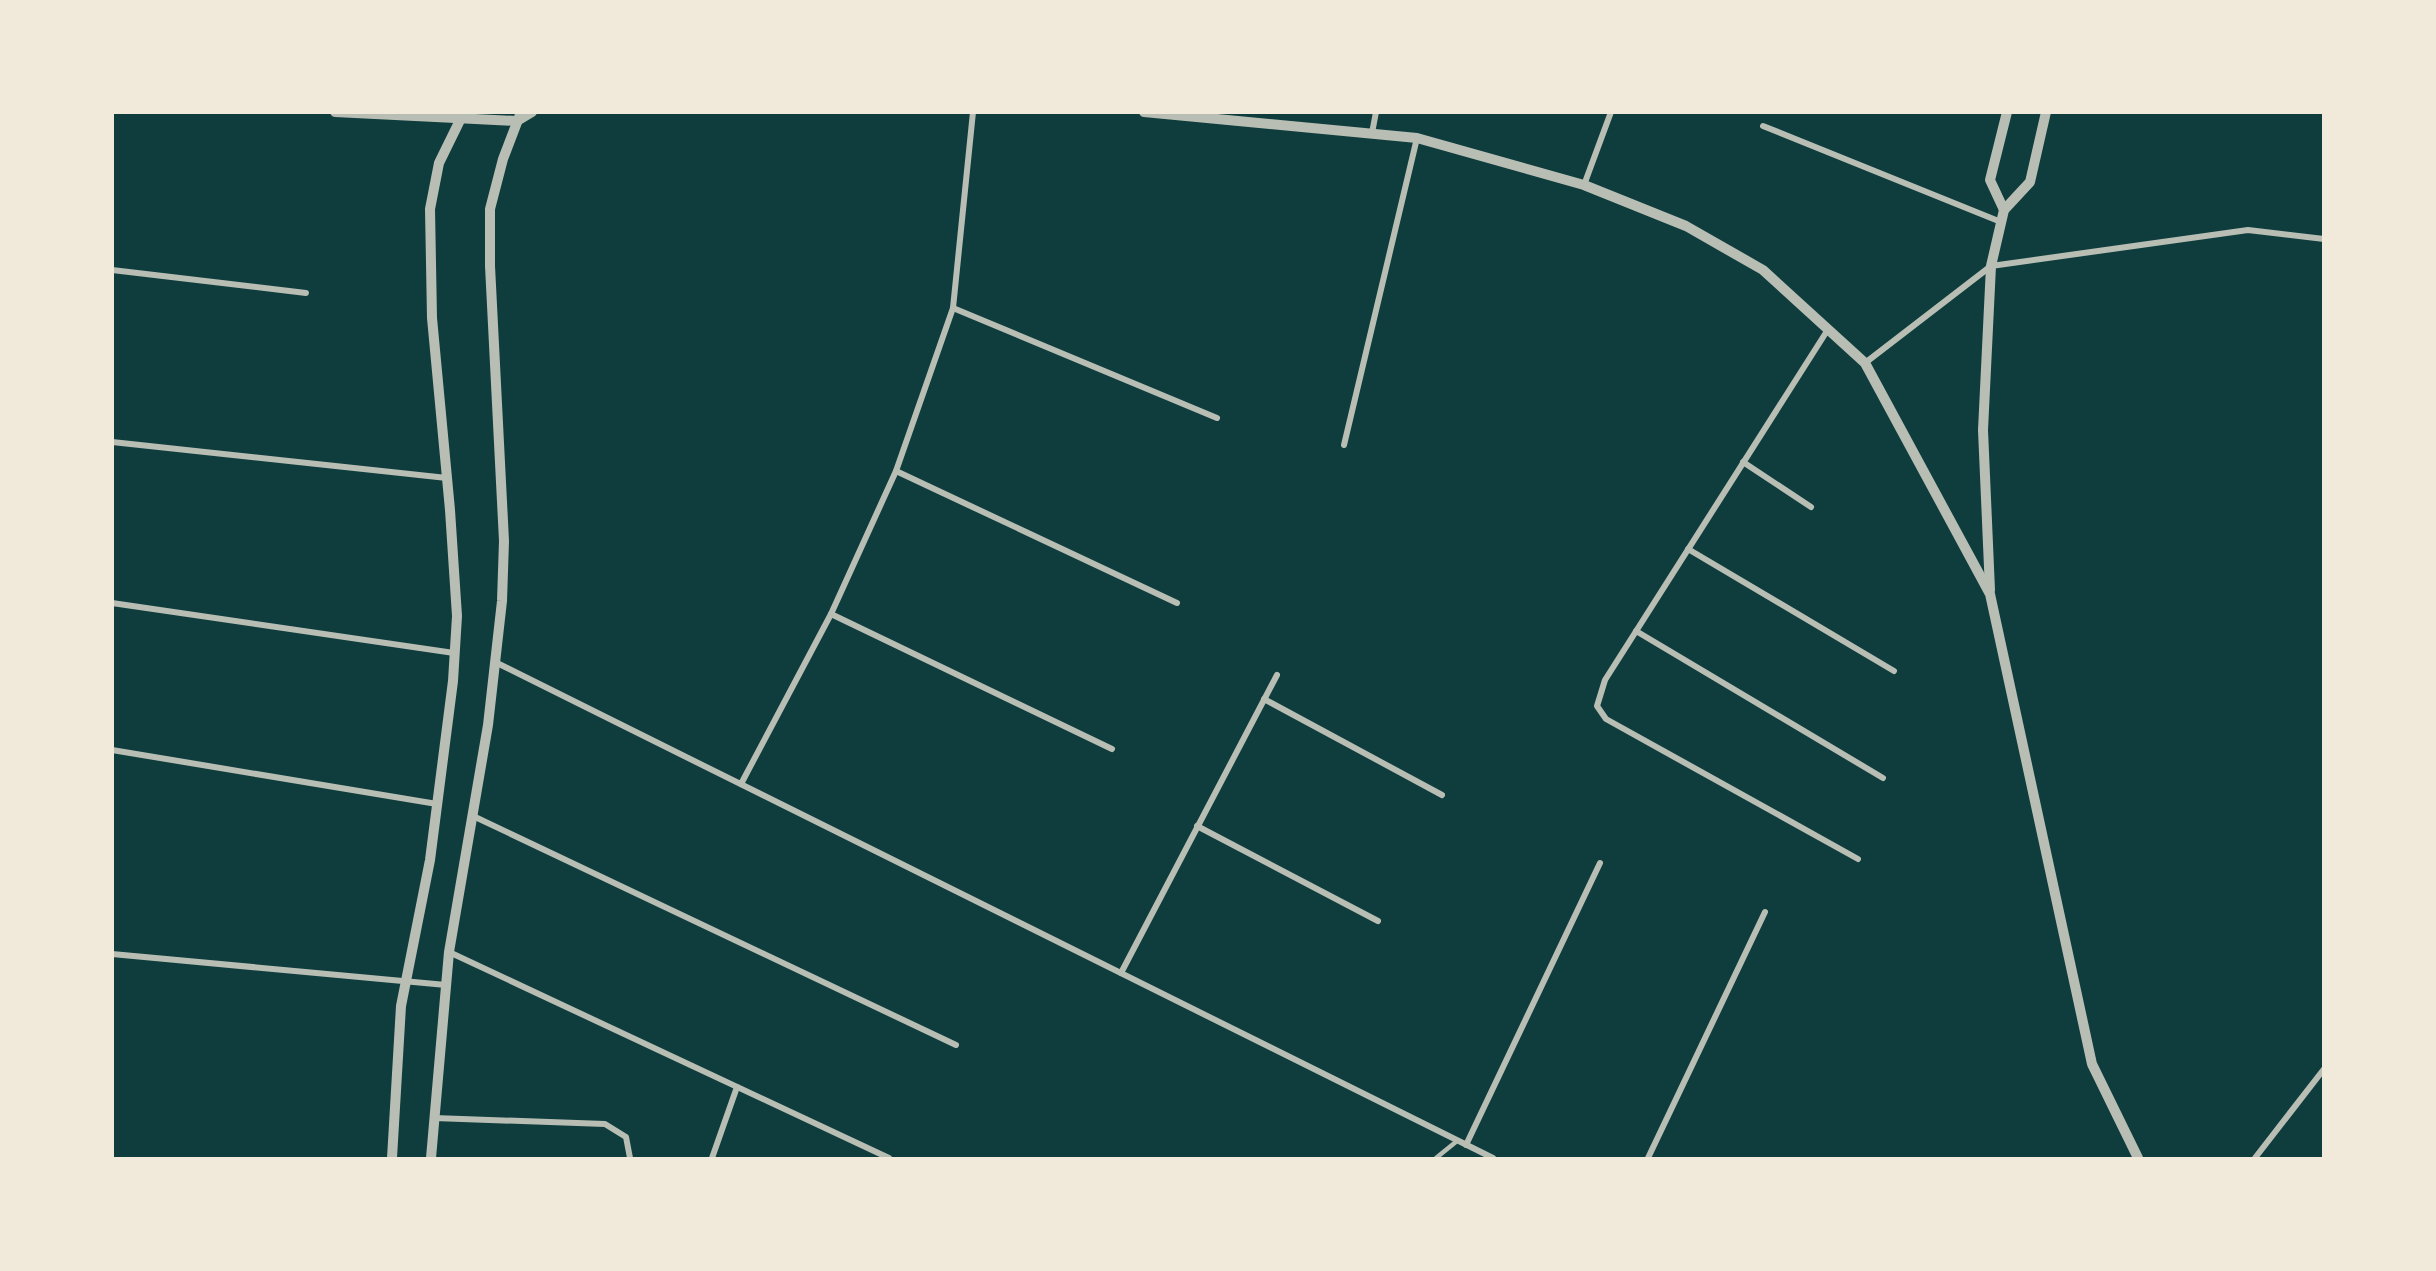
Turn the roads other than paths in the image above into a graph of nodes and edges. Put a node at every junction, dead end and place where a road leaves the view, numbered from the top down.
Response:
1 (336, 112) edge
2 (532, 112) edge
3 (973, 112) edge
4 (1144, 112) edge
5 (1376, 112) edge
6 (1611, 112) edge
7 (2007, 112) edge
8 (2046, 112) edge
9 (463, 116) edge
10 (519, 117) edge
11 (1762, 126) dead end
12 (1372, 134) junction
13 (1417, 138) junction
14 (1584, 185) junction
15 (2004, 210) junction
16 (2001, 222) junction
17 (2324, 238) edge
18 (1991, 266) junction
19 (112, 270) edge
20 (306, 293) dead end
21 (954, 309) junction
22 (1827, 331) junction
23 (1865, 363) junction
24 (1217, 417) dead end
25 (112, 442) edge
26 (1344, 445) dead end
27 (1743, 462) junction
28 (896, 471) junction
29 (447, 478) junction
30 (1811, 507) dead end
31 (1688, 549) junction
32 (1990, 594) junction
33 (112, 603) edge
34 (1177, 603) dead end
35 (831, 614) junction
36 (1636, 631) junction
37 (454, 653) junction
38 (495, 662) junction
39 (1894, 671) dead end
40 (1276, 675) dead end
41 (1264, 699) junction
42 (1112, 748) dead end
43 (112, 750) edge
44 (1883, 778) dead end
45 (741, 784) junction
46 (1442, 795) dead end
47 (436, 804) junction
48 (472, 816) junction
49 (1197, 826) junction
50 (1858, 859) dead end
51 (1600, 863) dead end
52 (1765, 912) dead end
53 (1378, 921) dead end
54 (449, 952) junction
55 (112, 954) edge
56 (1120, 973) junction
57 (406, 981) junction
58 (446, 985) junction
59 (956, 1045) dead end
60 (2324, 1069) edge
61 (736, 1087) junction
62 (434, 1118) junction
63 (1457, 1141) junction
64 (1466, 1144) junction
65 (392, 1158) edge
66 (431, 1158) edge
67 (630, 1158) edge
68 (712, 1158) edge
69 (889, 1158) edge
70 (1436, 1158) edge
71 (1493, 1158) edge
72 (1648, 1158) edge
73 (2138, 1158) edge
74 (2255, 1158) edge

1 - 9 street
2 - 10 street
3 - 21 street
4 - 12 street
5 - 12 street
6 - 14 street
7 - 15 street
8 - 15 street
9 - 10 street
9 - 29 street
10 - 38 street
11 - 16 street
12 - 13 street
13 - 14 street
13 - 26 street
14 - 22 street
15 - 16 street
16 - 18 street
17 - 18 street
18 - 23 street
18 - 32 street
19 - 20 street
21 - 24 street
21 - 28 street
22 - 23 street
22 - 27 street
23 - 32 street
25 - 29 street
27 - 30 street
27 - 31 street
28 - 34 street
28 - 35 street
29 - 37 street
31 - 36 street
31 - 39 street
32 - 73 street
33 - 37 street
35 - 42 street
35 - 45 street
36 - 44 street
36 - 50 street
37 - 47 street
38 - 45 street
38 - 48 street
40 - 41 street
41 - 46 street
41 - 49 street
43 - 47 street
45 - 56 street
47 - 57 street
48 - 54 street
48 - 59 street
49 - 53 street
49 - 56 street
51 - 64 street
52 - 72 street
54 - 58 street
54 - 61 street
55 - 57 street
56 - 63 street
57 - 58 street
57 - 65 street
58 - 62 street
60 - 74 street
61 - 68 street
61 - 69 street
62 - 66 street
62 - 67 street
63 - 64 street
63 - 70 lane
64 - 71 street

